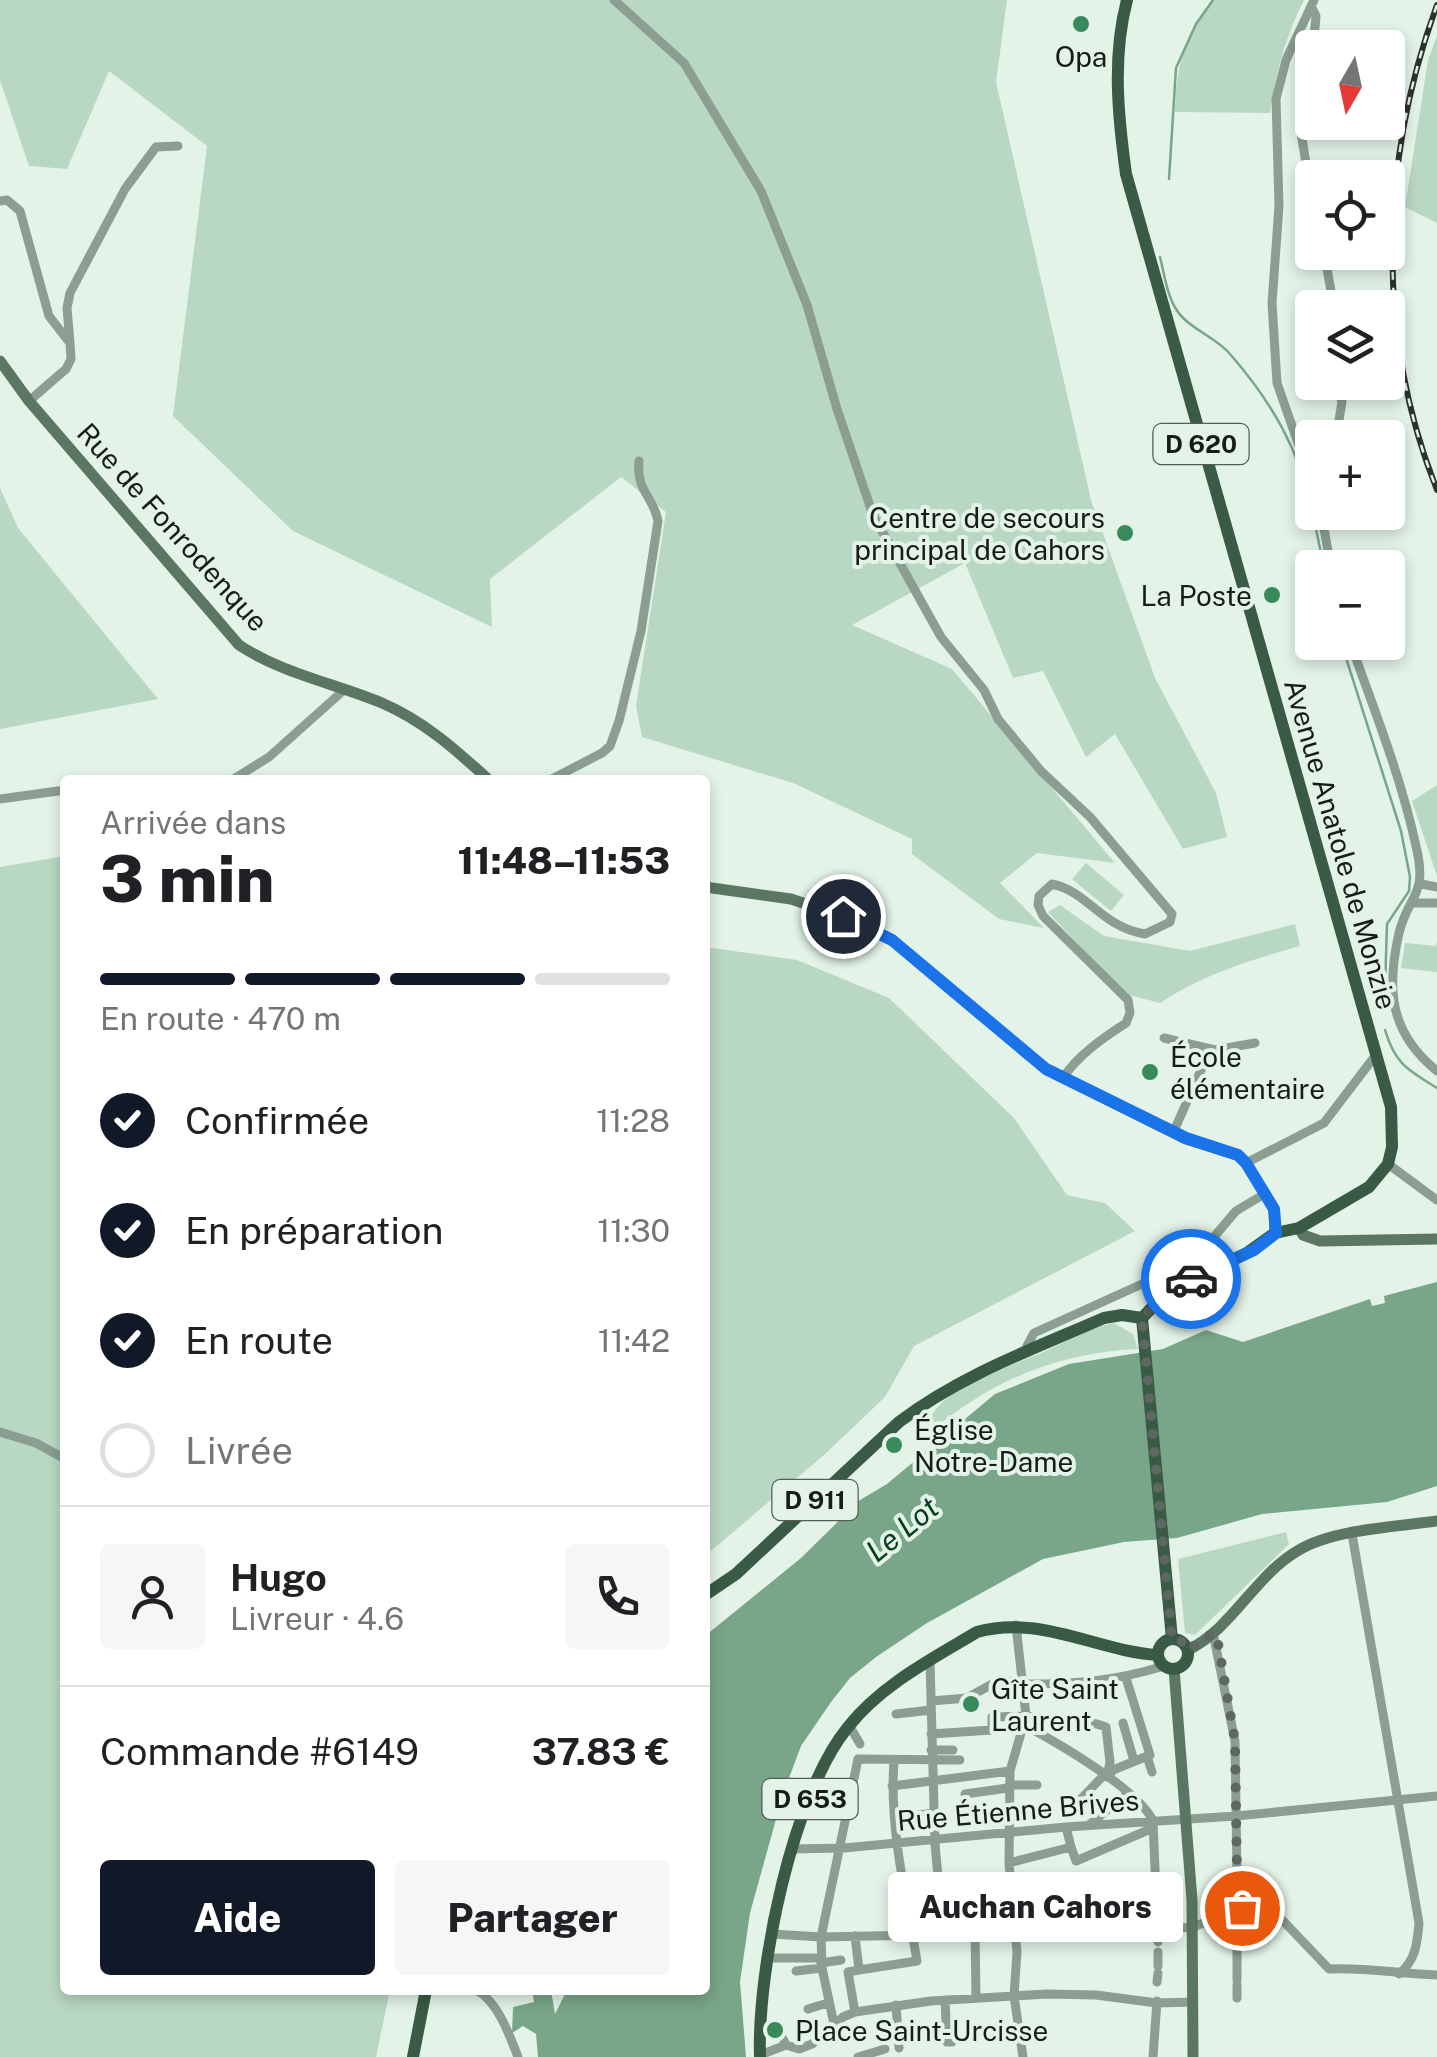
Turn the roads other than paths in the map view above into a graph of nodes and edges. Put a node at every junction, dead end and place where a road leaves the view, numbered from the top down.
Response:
1 (614, 0) edge
2 (1126, 0) edge
3 (1312, 3) edge
4 (1315, 30) edge
5 (178, 146) dead end
6 (0, 201) edge
7 (70, 343) junction
8 (0, 361) edge
9 (29, 401) junction
10 (1295, 435) edge
11 (639, 461) dead end
12 (1356, 660) edge
13 (344, 690) junction
14 (240, 775) edge
15 (483, 775) edge
16 (560, 775) edge
17 (60, 791) edge
18 (0, 798) edge
19 (1420, 884) junction
20 (1437, 887) edge
21 (710, 889) edge
22 (1413, 903) junction
23 (1437, 904) edge
24 (1164, 1038) dead end
25 (1254, 1043) dead end
26 (1215, 1050) junction
27 (1375, 1056) junction
28 (1437, 1070) edge
29 (1064, 1078) junction
30 (1173, 1133) junction
31 (1246, 1163) junction
32 (1388, 1164) junction
33 (1266, 1193) junction
34 (1437, 1200) edge
35 (1299, 1228) junction
36 (1276, 1233) junction
37 (1437, 1239) edge
38 (1142, 1318) junction
39 (1028, 1352) junction
40 (0, 1432) edge
41 (60, 1456) edge
42 (1437, 1521) edge
43 (1352, 1534) junction
44 (710, 1591) edge
45 (1016, 1625) junction
46 (1213, 1633) junction
47 (1172, 1639) junction
48 (1188, 1650) junction
49 (930, 1660) junction
50 (1165, 1664) junction
51 (1126, 1678) junction
52 (1024, 1682) junction
53 (931, 1705) junction
54 (896, 1714) dead end
55 (1026, 1721) junction
56 (1123, 1723) dead end
57 (848, 1725) junction
58 (931, 1734) junction
59 (860, 1744) dead end
60 (953, 1750) dead end
61 (932, 1756) junction
62 (1147, 1756) junction
63 (960, 1760) dead end
64 (894, 1761) junction
65 (1134, 1761) junction
66 (1010, 1771) junction
67 (1152, 1772) dead end
68 (1106, 1776) junction
69 (933, 1780) junction
70 (1037, 1785) dead end
71 (892, 1786) junction
72 (1008, 1786) junction
73 (966, 1794) dead end
74 (1128, 1794) junction
75 (1437, 1796) edge
76 (1396, 1799) junction
77 (1080, 1800) dead end
78 (934, 1813) junction
79 (1236, 1816) junction
80 (1187, 1818) junction
81 (895, 1820) junction
82 (1153, 1825) junction
83 (1088, 1826) junction
84 (1066, 1827) junction
85 (1010, 1832) junction
86 (934, 1838) junction
87 (897, 1842) junction
88 (1070, 1847) junction
89 (840, 1848) junction
90 (793, 1849) junction
91 (1008, 1863) junction
92 (1241, 1903) junction
93 (1012, 1909) junction
94 (940, 1910) junction
95 (908, 1913) junction
96 (1194, 1927) junction
97 (1157, 1930) junction
98 (1015, 1931) junction
99 (975, 1932) junction
100 (943, 1933) junction
101 (772, 1934) junction
102 (912, 1934) junction
103 (854, 1936) junction
104 (821, 1938) junction
105 (1237, 1947) dead end
106 (768, 1958) junction
107 (841, 1960) dead end
108 (821, 1963) junction
109 (859, 1970) junction
110 (796, 1971) dead end
111 (1158, 1974) dead end
112 (1398, 1974) junction
113 (1437, 1976) edge
114 (425, 1995) edge
115 (485, 1995) edge
116 (1014, 1996) junction
117 (976, 1998) junction
118 (1237, 1998) dead end
119 (945, 2000) junction
120 (1157, 2002) junction
121 (1192, 2002) junction
122 (828, 2003) junction
123 (896, 2006) junction
124 (808, 2009) dead end
125 (855, 2012) junction
126 (834, 2024) junction
127 (761, 2027) junction
128 (952, 2042) dead end
129 (786, 2045) junction
130 (898, 2048) dead end
131 (886, 2049) dead end
132 (760, 2056) edge
133 (412, 2057) edge
134 (518, 2057) edge
135 (858, 2057) edge
136 (1023, 2057) edge
137 (1153, 2057) edge
138 (1193, 2057) edge

1 - 29 street
2 - 27 main road, Avenue Anatole de Monzie / D 620
3 - 4 street
3 - 10 street
5 - 7 street
6 - 7 street
7 - 9 street
8 - 9 street, Rue de Fonrodenque
9 - 13 street, Rue de Fonrodenque
11 - 16 street
12 - 19 street
13 - 14 street
13 - 15 street, Rue de Fonrodenque
17 - 18 street
19 - 20 street
19 - 22 street
21 - 29 street
22 - 23 street
22 - 28 street
24 - 26 street
25 - 26 street
26 - 30 street
27 - 31 street
27 - 32 main road, Avenue Anatole de Monzie / D 620
29 - 30 street
30 - 31 street
31 - 33 street
32 - 34 street
32 - 35 main road
33 - 36 street
33 - 39 street
35 - 36 main road
35 - 37 street
36 - 38 main road
38 - 39 main road, D 911
38 - 47 main road
39 - 44 main road, D 911
40 - 41 street
42 - 43 street
43 - 46 street
43 - 76 street
45 - 49 main road, D 653
45 - 50 main road, D 653
45 - 52 street
46 - 48 street
46 - 79 street
47 - 48 main road
47 - 50 main road
48 - 50 main road
49 - 53 street
49 - 57 main road, D 653
50 - 51 street
50 - 80 street
51 - 52 street
51 - 62 street
52 - 53 street
52 - 55 street
53 - 54 street
53 - 58 street
55 - 58 street
55 - 66 street
55 - 68 street
55 - 68 street
56 - 65 street
57 - 59 street
57 - 90 main road, D 653
58 - 61 street
60 - 61 street
61 - 63 street
61 - 64 street
61 - 69 street
62 - 65 street
62 - 67 street
64 - 71 street
64 - 89 street
65 - 68 street
66 - 69 street
66 - 72 street
68 - 74 street
68 - 77 street
69 - 71 street
69 - 78 street
70 - 72 street
71 - 81 street
72 - 73 street
72 - 85 street
74 - 82 street
74 - 83 street
75 - 76 street, Rue Étienne Brives
76 - 79 street, Rue Étienne Brives
76 - 112 street
78 - 81 street
78 - 86 street
79 - 80 street, Rue Étienne Brives
79 - 92 street
80 - 82 street, Rue Étienne Brives
80 - 96 street
81 - 87 street
82 - 83 street, Rue Étienne Brives
82 - 88 street
82 - 97 street
83 - 84 street, Rue Étienne Brives
84 - 85 street, Rue Étienne Brives
84 - 88 street
85 - 86 street, Rue Étienne Brives
85 - 91 street
86 - 87 street, Rue Étienne Brives
86 - 94 street
87 - 89 street, Rue Étienne Brives
87 - 95 street
88 - 91 street
89 - 90 street, Rue Étienne Brives
89 - 104 street
90 - 101 main road, D 653
91 - 93 street
92 - 96 street
92 - 112 street
93 - 94 street
93 - 98 street
94 - 95 street
94 - 100 street
95 - 102 street
96 - 97 street
96 - 121 street
97 - 98 street
97 - 111 street
98 - 99 street
98 - 116 street
99 - 100 street
99 - 117 street
100 - 102 street
101 - 104 street
101 - 106 main road, D 653
102 - 103 street
102 - 109 street
103 - 104 street
103 - 109 street
104 - 108 street
105 - 118 street
106 - 108 street
106 - 127 main road, D 653
107 - 108 street
108 - 110 street
108 - 122 street
109 - 125 street
112 - 113 street
114 - 133 main road
115 - 134 street
116 - 117 street
116 - 120 street
116 - 136 street
117 - 119 street
119 - 123 street
119 - 128 street
120 - 121 street
120 - 137 street
121 - 138 street
122 - 124 street
122 - 126 street
123 - 125 street
123 - 130 street
125 - 126 street
126 - 129 street
127 - 129 street
127 - 132 main road, D 653
129 - 132 street
131 - 135 street

